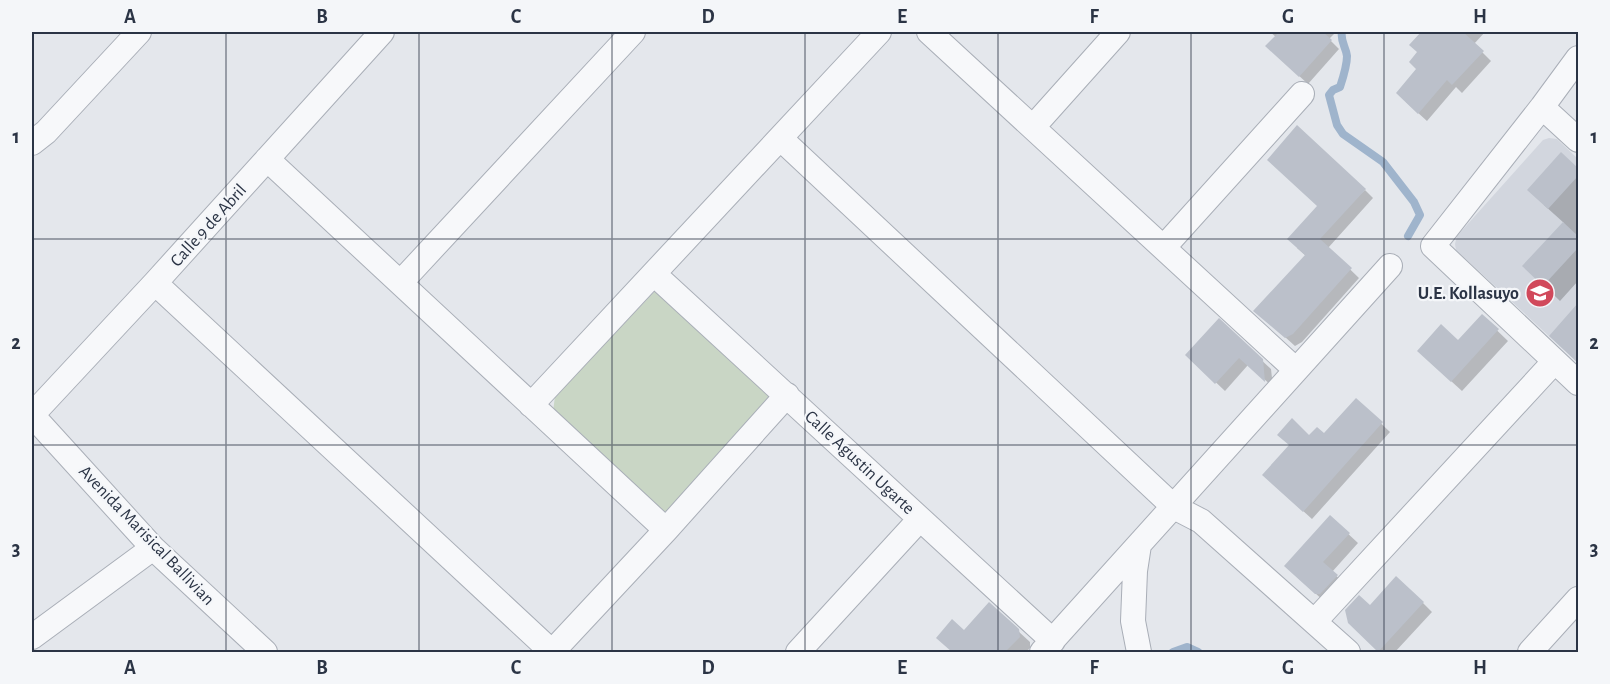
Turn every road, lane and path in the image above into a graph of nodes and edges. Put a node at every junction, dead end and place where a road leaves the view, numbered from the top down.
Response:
1 (139, 32) edge
2 (382, 32) edge
3 (633, 32) edge
4 (879, 32) edge
5 (929, 32) edge
6 (1118, 32) edge
7 (1578, 58) edge
8 (1302, 94) dead end
9 (1542, 107) junction
10 (1033, 127) junction
11 (781, 139) junction
12 (1578, 140) edge
13 (32, 143) edge
14 (267, 159) junction
15 (1164, 247) junction
16 (1390, 266) dead end
17 (654, 274) junction
18 (401, 282) junction
19 (155, 284) junction
20 (1554, 362) junction
21 (1296, 370) junction
22 (1578, 383) edge
23 (787, 395) junction
24 (531, 405) junction
25 (32, 415) edge
26 (1174, 507) junction
27 (920, 519) junction
28 (666, 530) junction
29 (1139, 545) junction
30 (153, 548) junction
31 (1574, 613) edge
32 (1315, 621) junction
33 (32, 638) edge
34 (1048, 647) edge
35 (265, 652) edge
36 (552, 652) edge
37 (798, 652) edge
38 (1139, 652) edge
39 (1348, 652) edge
40 (1530, 652) edge

1 - 13 street
2 - 14 street, Calle 9 de Abril
3 - 18 street
4 - 11 street
5 - 10 street
6 - 10 street
7 - 9 street
8 - 15 street
9 - 12 street
9 - 20 street
10 - 15 street
11 - 17 street
11 - 26 street
14 - 18 street
14 - 19 street, Calle 9 de Abril
15 - 21 street
16 - 21 street
17 - 23 street, Calle Agustin Ugarte
17 - 24 street
18 - 24 street
19 - 25 street, Calle 9 de Abril
19 - 36 street
20 - 22 street
20 - 32 street
21 - 26 street
23 - 27 street, Calle Agustin Ugarte
23 - 28 street
24 - 28 street
25 - 30 street, Avenida Marisical Ballivian
26 - 29 street
26 - 32 street
27 - 34 street, Calle Agustin Ugarte
27 - 37 street
28 - 36 street
29 - 34 street
29 - 38 street
30 - 33 street
30 - 35 street, Avenida Marisical Ballivian
31 - 40 street
32 - 39 street

